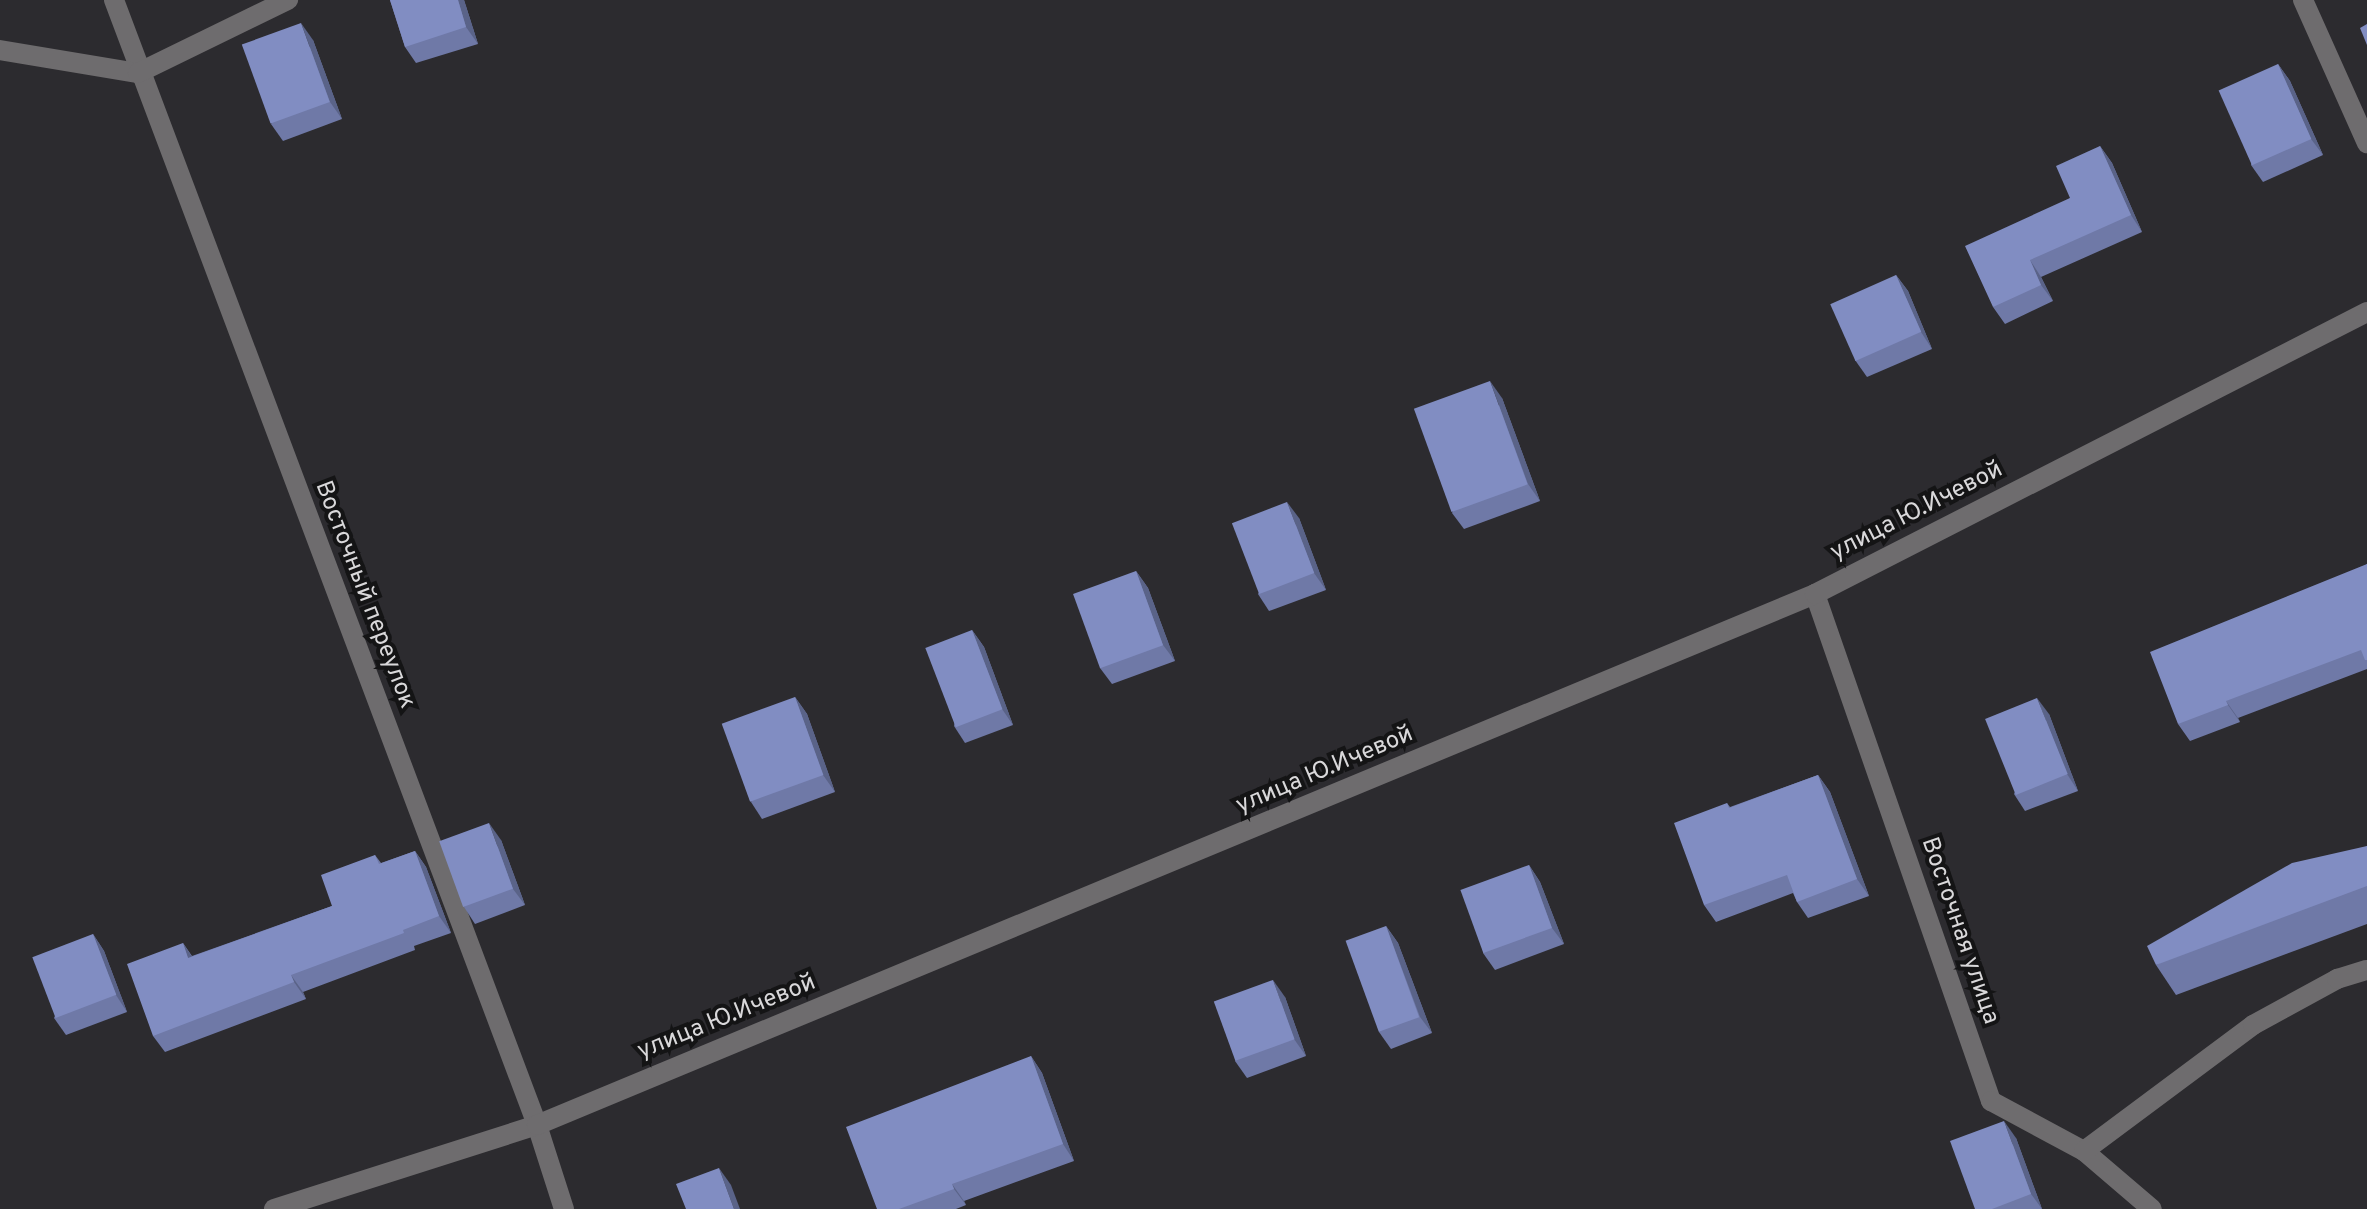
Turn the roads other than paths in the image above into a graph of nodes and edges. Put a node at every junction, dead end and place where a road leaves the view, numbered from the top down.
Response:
1 (114, 0) edge
2 (288, 0) edge
3 (2303, 0) edge
4 (0, 50) edge
5 (138, 73) junction
6 (2367, 143) edge
7 (2367, 312) edge
8 (1815, 594) junction
9 (2367, 970) edge
10 (537, 1125) junction
11 (2084, 1151) junction
12 (274, 1209) edge
13 (564, 1209) edge
14 (2152, 1209) edge

1 - 5 street, Восточный переулок
2 - 5 street
3 - 6 street
4 - 5 street
5 - 10 street, Восточный переулок
7 - 8 street, улица Ю.Ичевой
8 - 10 street, улица Ю.Ичевой
8 - 11 street, Восточная улица
9 - 11 street
10 - 12 street, улица Ю.Ичевой
10 - 13 street, Восточный переулок
11 - 14 street, Восточная улица

